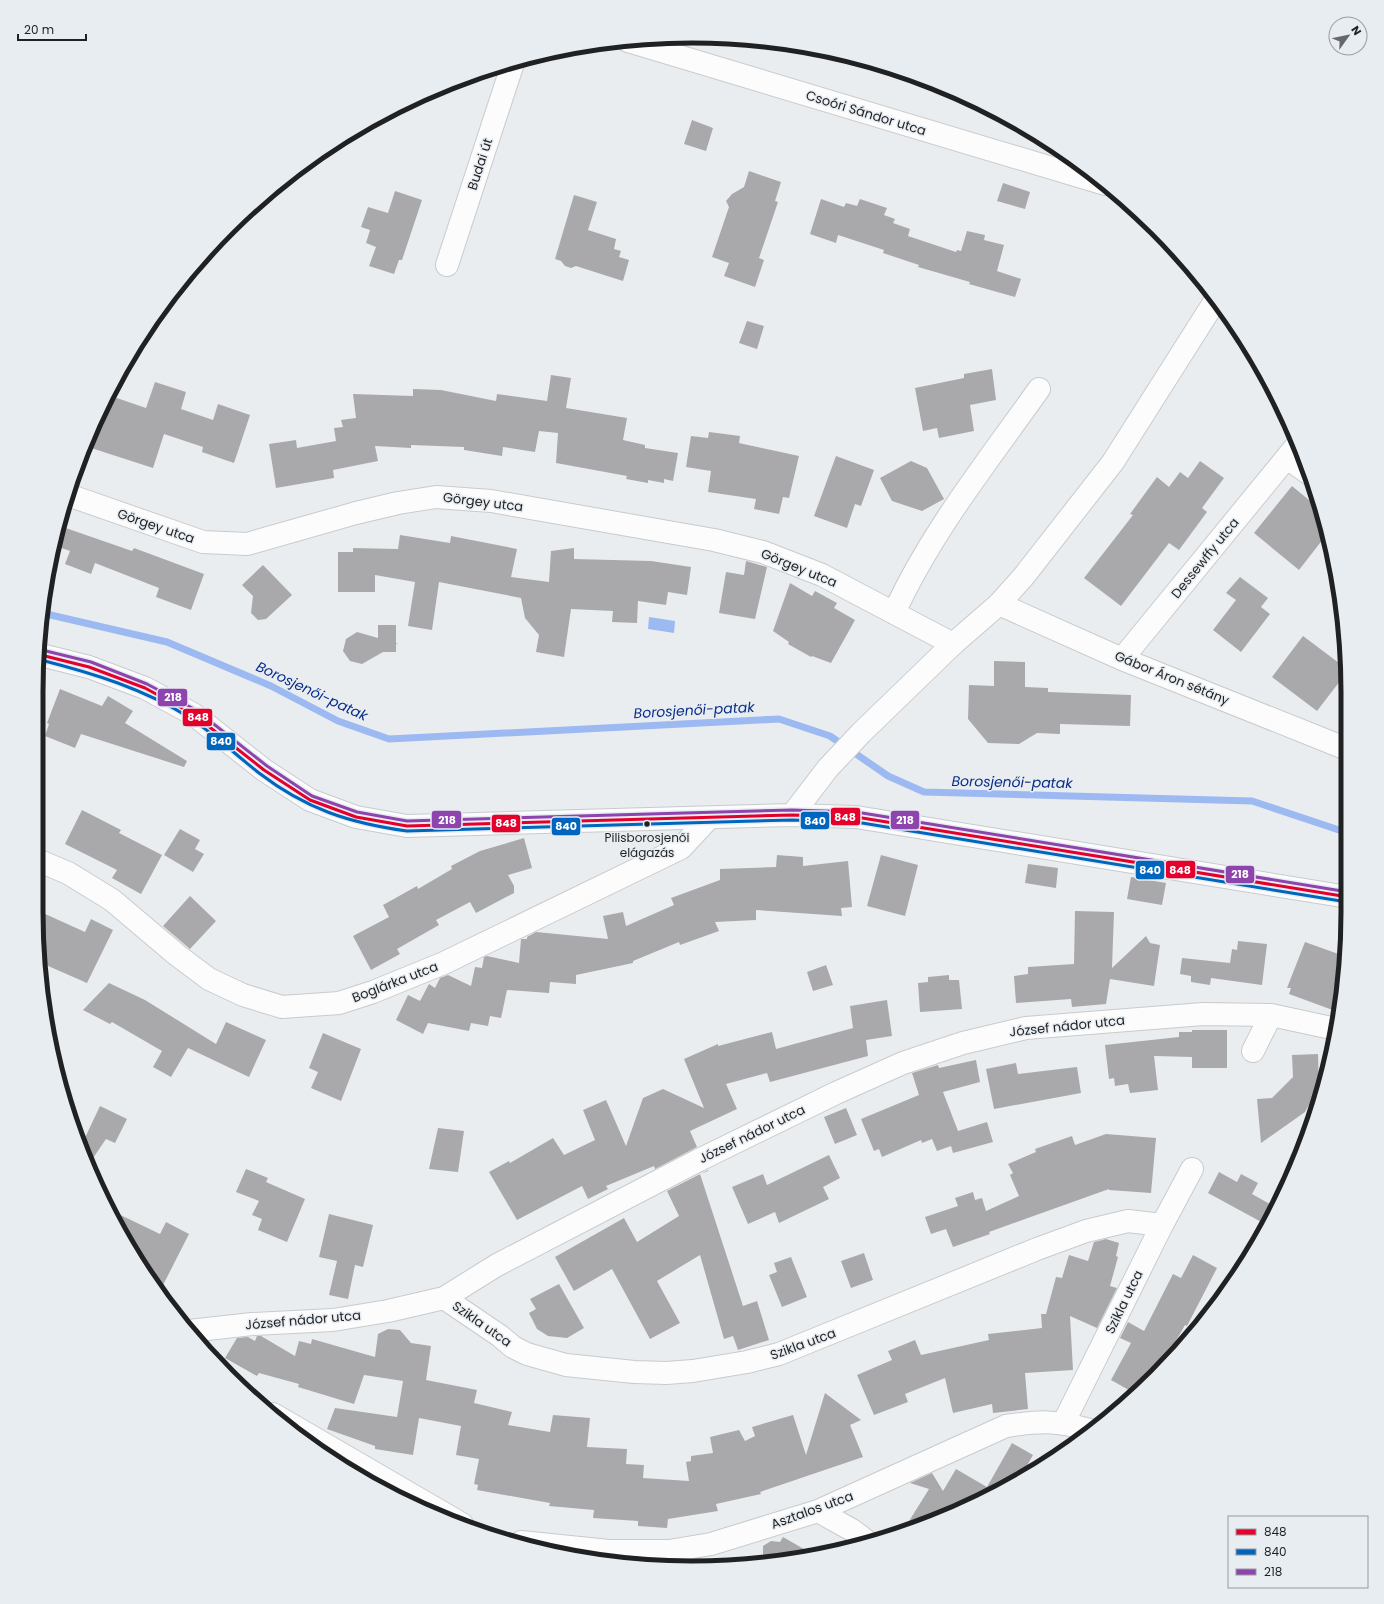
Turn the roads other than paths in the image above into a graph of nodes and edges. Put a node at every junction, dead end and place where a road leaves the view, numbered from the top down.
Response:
1 (664, 45) edge
2 (511, 69) edge
3 (1090, 179) edge
4 (447, 265) dead end
5 (1213, 305) edge
6 (1039, 389) dead end
7 (1292, 452) edge
8 (73, 497) edge
9 (999, 604) junction
10 (894, 613) junction
11 (953, 644) junction
12 (44, 656) edge
13 (1122, 659) junction
14 (1341, 747) edge
15 (792, 815) junction
16 (709, 818) junction
17 (43, 863) edge
18 (1341, 896) edge
19 (1271, 1015) junction
20 (1331, 1028) edge
21 (1253, 1051) dead end
22 (1192, 1169) dead end
23 (1162, 1225) junction
24 (444, 1298) junction
25 (196, 1330) edge
26 (1064, 1422) junction
27 (1085, 1428) edge
28 (300, 1429) edge
29 (432, 1507) edge
30 (818, 1511) junction
31 (863, 1538) edge
32 (547, 1545) edge

1 - 3 street, Csoóri Sándor utca
2 - 4 street, Budai út
5 - 9 street
6 - 10 street
7 - 13 street, Dessewffy utca
8 - 10 street, Görgey utca
9 - 11 street
9 - 13 street, Gábor Áron sétány
10 - 11 street, Görgey utca
11 - 15 street
12 - 16 street
13 - 14 street, Gábor Áron sétány
15 - 16 street
15 - 18 street
16 - 17 street, Boglárka utca
19 - 20 street, József nádor utca
19 - 21 street
19 - 24 street, József nádor utca
22 - 23 street, Szikla utca
23 - 24 street, Szikla utca
23 - 26 street, Szikla utca
24 - 25 street, József nádor utca
26 - 27 street, Asztalos utca
26 - 30 street, Asztalos utca
28 - 29 street
30 - 31 street
30 - 32 street, Asztalos utca

